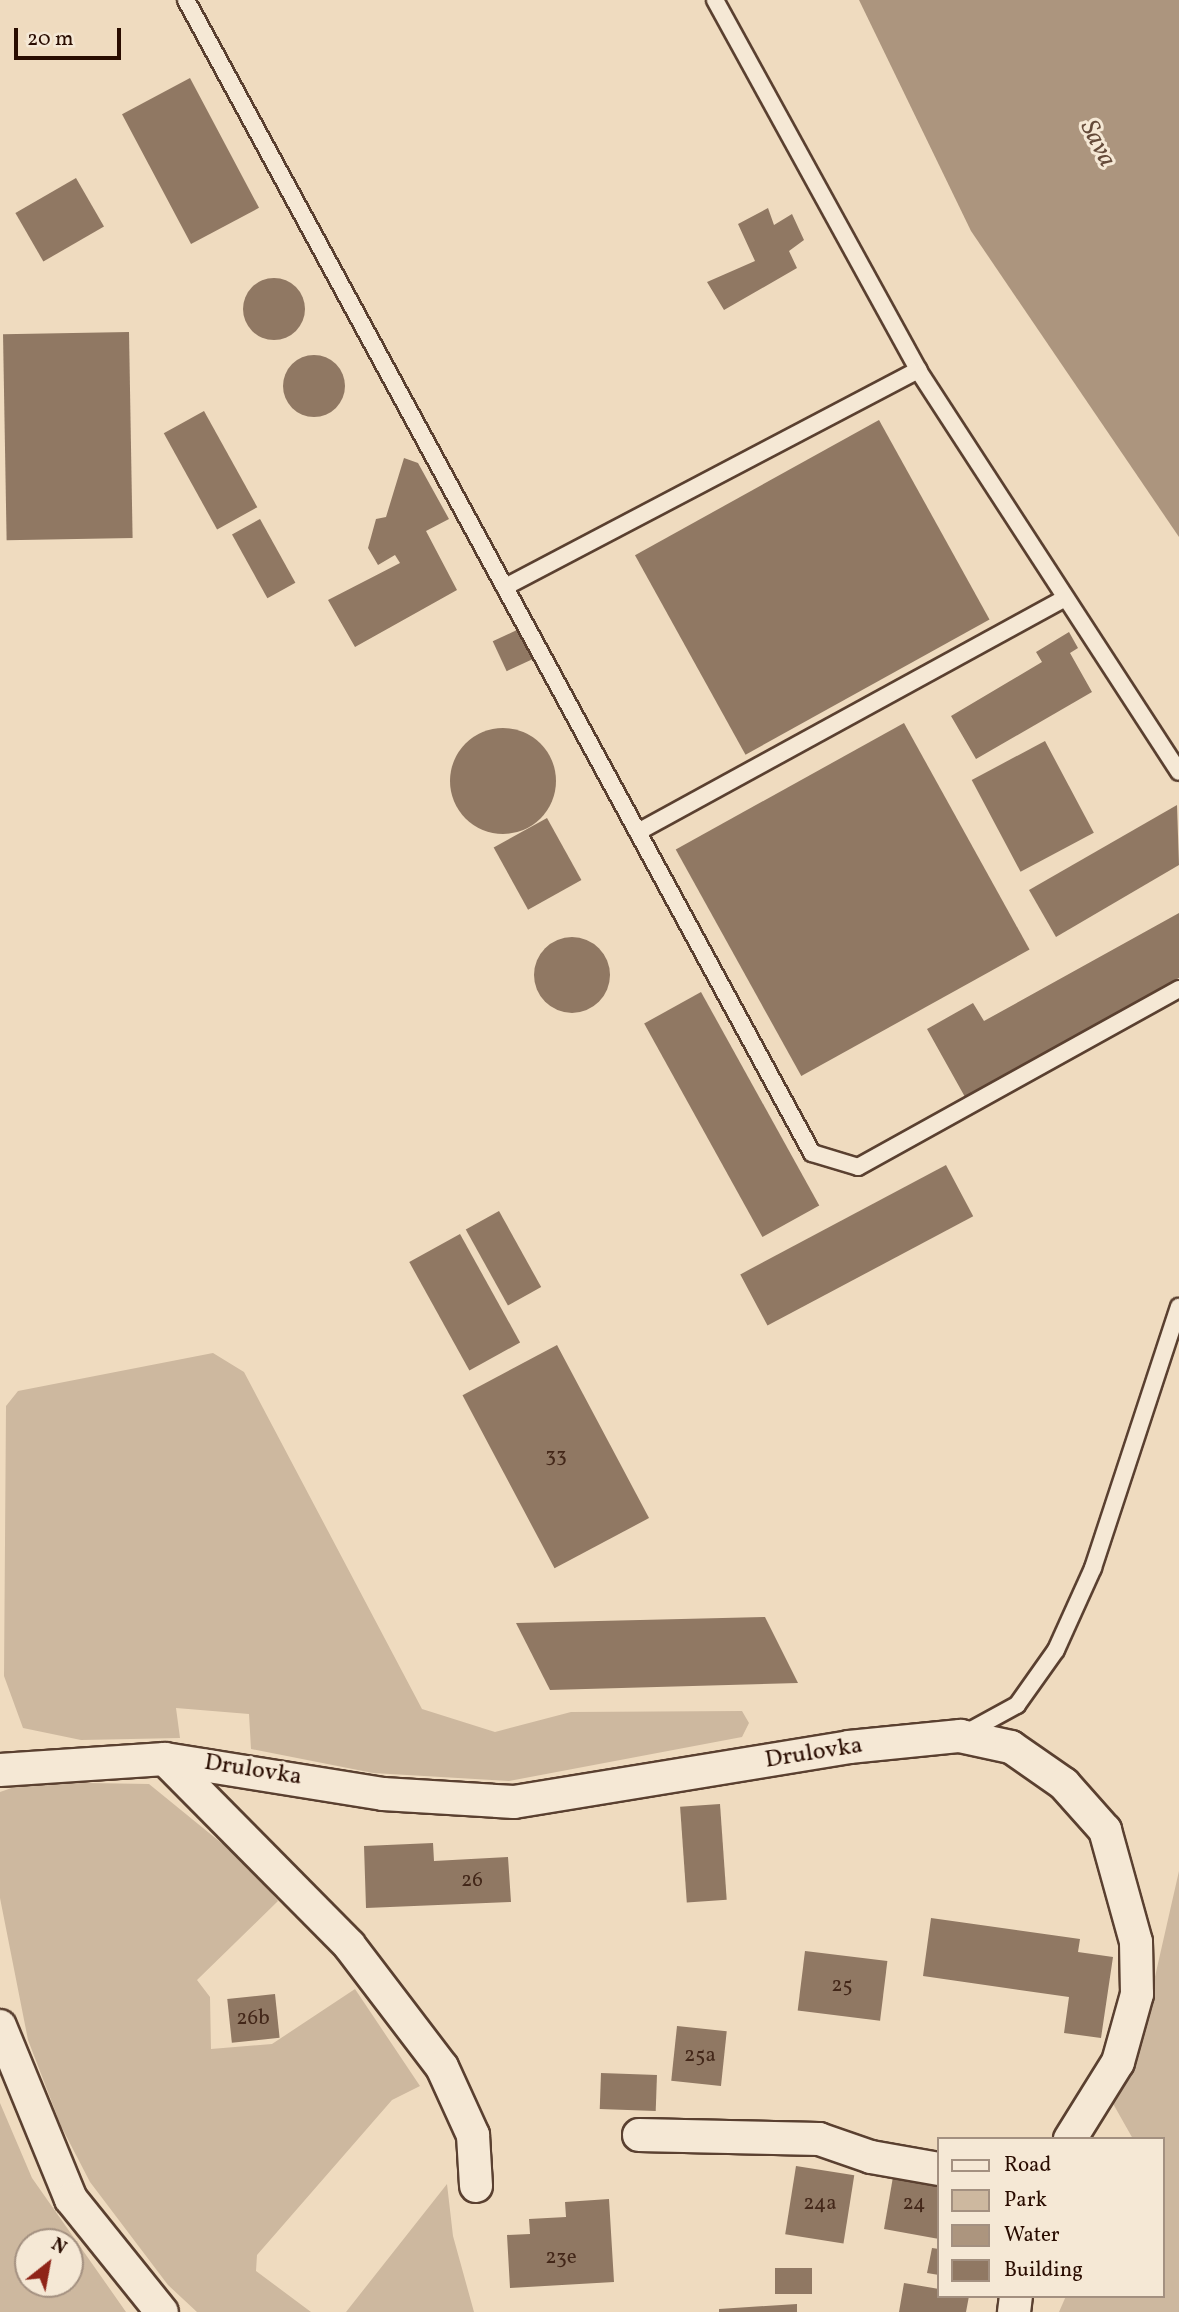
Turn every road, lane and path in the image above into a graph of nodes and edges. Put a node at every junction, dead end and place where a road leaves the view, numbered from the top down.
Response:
1 (186, 0) edge
2 (715, 0) edge
3 (918, 370) junction
4 (505, 587) junction
5 (1065, 598) junction
6 (1179, 772) edge
7 (638, 832) junction
8 (1179, 989) edge
9 (1179, 1307) edge
10 (960, 1736) junction
11 (165, 1759) junction
12 (0, 1770) edge
13 (0, 2026) edge
14 (639, 2135) dead end
15 (1071, 2137) edge
16 (937, 2168) edge
17 (476, 2186) dead end
18 (162, 2312) edge

1 - 4 lane
2 - 3 lane
3 - 4 lane
3 - 5 lane
4 - 7 lane
5 - 6 lane
5 - 7 lane
7 - 8 lane
9 - 10 lane
10 - 11 street, Drulovka
10 - 15 street, Drulovka
11 - 12 street, Drulovka
11 - 17 street, Drulovka
13 - 18 street
14 - 16 street

